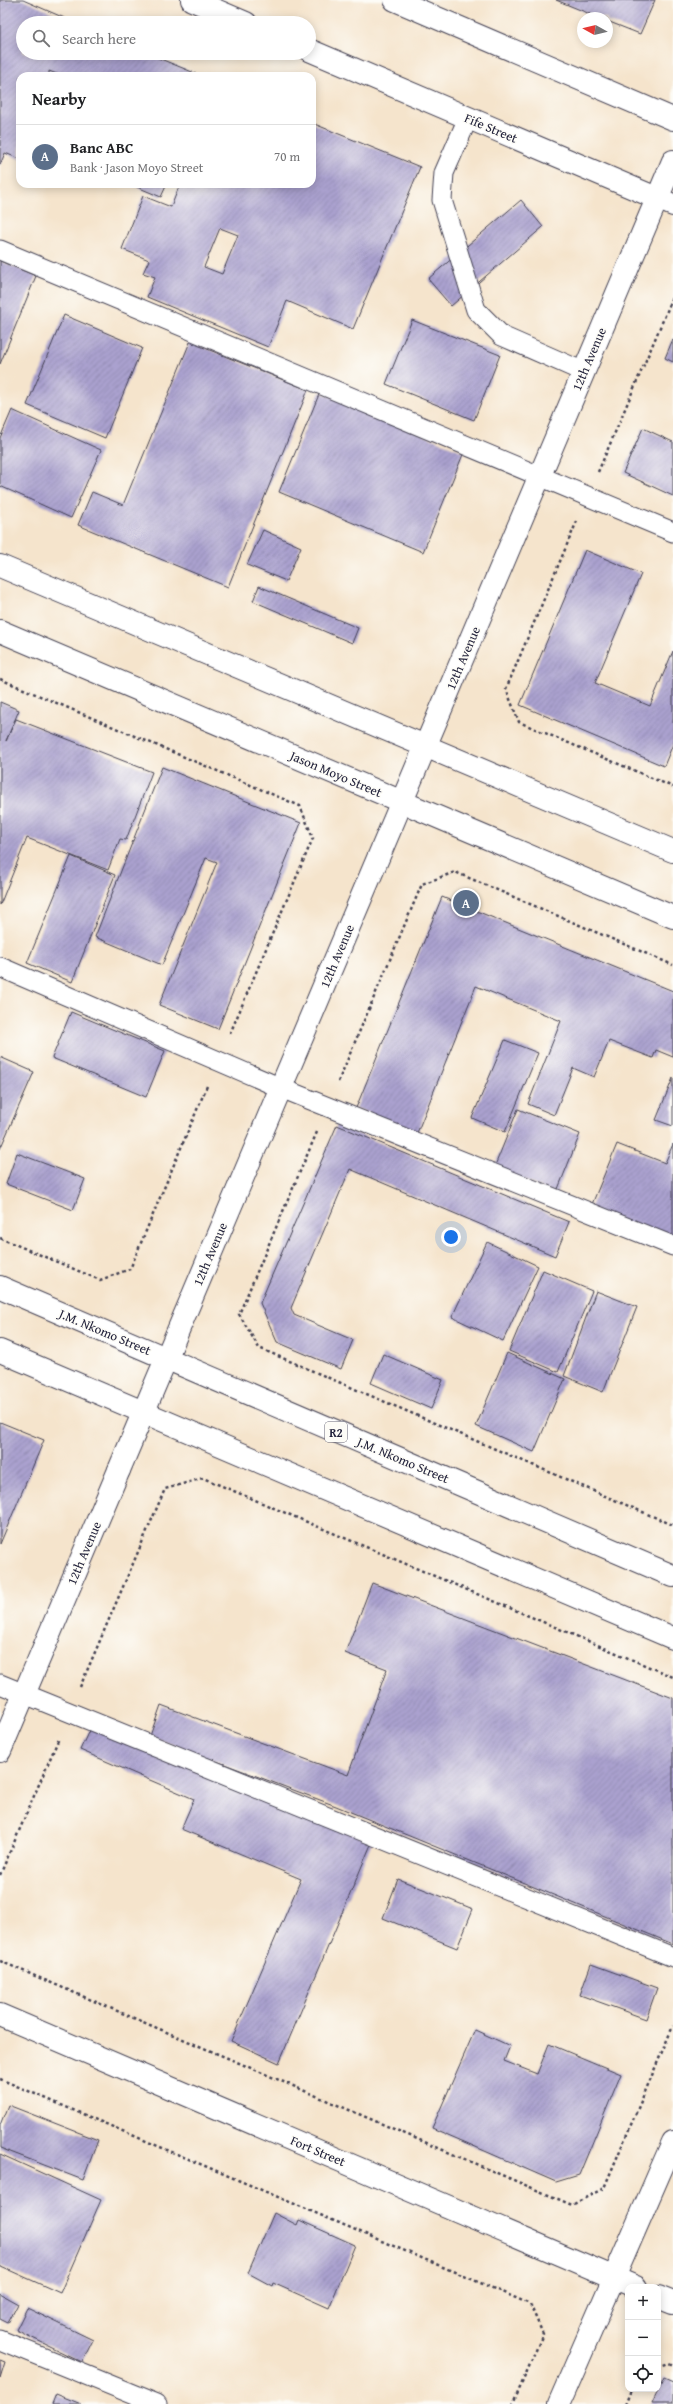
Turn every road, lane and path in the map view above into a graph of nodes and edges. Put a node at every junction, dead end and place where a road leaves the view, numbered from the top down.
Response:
1 (192, 0) edge
2 (395, 0) edge
3 (230, 16) edge
4 (316, 53) edge
5 (468, 118) junction
6 (673, 119) edge
7 (673, 161) edge
8 (665, 202) edge
9 (0, 250) edge
10 (673, 297) edge
11 (584, 372) junction
12 (540, 475) junction
13 (588, 495) junction
14 (673, 532) edge
15 (0, 566) edge
16 (0, 631) edge
17 (0, 679) edge
18 (425, 746) junction
19 (673, 787) edge
20 (402, 802) junction
21 (673, 851) edge
22 (673, 916) edge
23 (673, 965) edge
24 (0, 966) edge
25 (218, 1061) junction
26 (281, 1088) junction
27 (327, 1107) junction
28 (0, 1238) edge
29 (673, 1246) edge
30 (0, 1287) edge
31 (0, 1351) edge
32 (167, 1359) junction
33 (144, 1412) junction
34 (673, 1525) edge
35 (673, 1576) edge
36 (673, 1638) edge
37 (673, 1677) edge
38 (0, 1684) edge
39 (24, 1694) junction
40 (70, 1712) junction
41 (0, 1751) edge
42 (0, 1875) edge
43 (673, 1957) edge
44 (0, 1961) edge
45 (0, 2015) edge
46 (673, 2026) edge
47 (0, 2079) edge
48 (673, 2142) edge
49 (614, 2278) junction
50 (629, 2284) edge
51 (661, 2297) edge
52 (673, 2303) edge
53 (0, 2340) edge
54 (673, 2365) edge
55 (661, 2366) edge
56 (631, 2392) edge
57 (157, 2404) edge
58 (513, 2404) edge
59 (559, 2404) edge
60 (626, 2404) edge

1 - 3 main road
2 - 6 main road
4 - 5 main road, Fife Street
5 - 8 main road, Fife Street
5 - 11 lane
7 - 8 main road, 12th Avenue
8 - 11 main road, 12th Avenue
9 - 12 lane
10 - 13 path
11 - 12 main road, 12th Avenue
12 - 13 lane
12 - 18 main road, 12th Avenue
13 - 14 lane
13 - 19 path
15 - 18 main road
16 - 20 main road, Jason Moyo Street
17 - 25 path
18 - 20 main road, 12th Avenue
18 - 21 main road
20 - 22 main road, Jason Moyo Street
20 - 26 main road, 12th Avenue
23 - 27 path
24 - 25 lane
25 - 26 lane
25 - 28 path
26 - 27 lane
26 - 32 main road, 12th Avenue
27 - 29 lane
27 - 34 path
30 - 32 main road, J.M. Nkomo Street / R2
31 - 33 main road
32 - 33 main road, 12th Avenue
32 - 35 main road, J.M. Nkomo Street / R2
33 - 36 main road
33 - 39 main road, 12th Avenue
37 - 40 path
38 - 39 lane
39 - 40 lane
39 - 41 main road, 12th Avenue
40 - 42 path
40 - 43 lane
44 - 46 path
45 - 49 main road, Fort Street
47 - 58 path
48 - 49 main road
49 - 50 main road, Fort Street
49 - 59 main road
51 - 52 main road
53 - 57 lane
54 - 55 path
56 - 60 path

